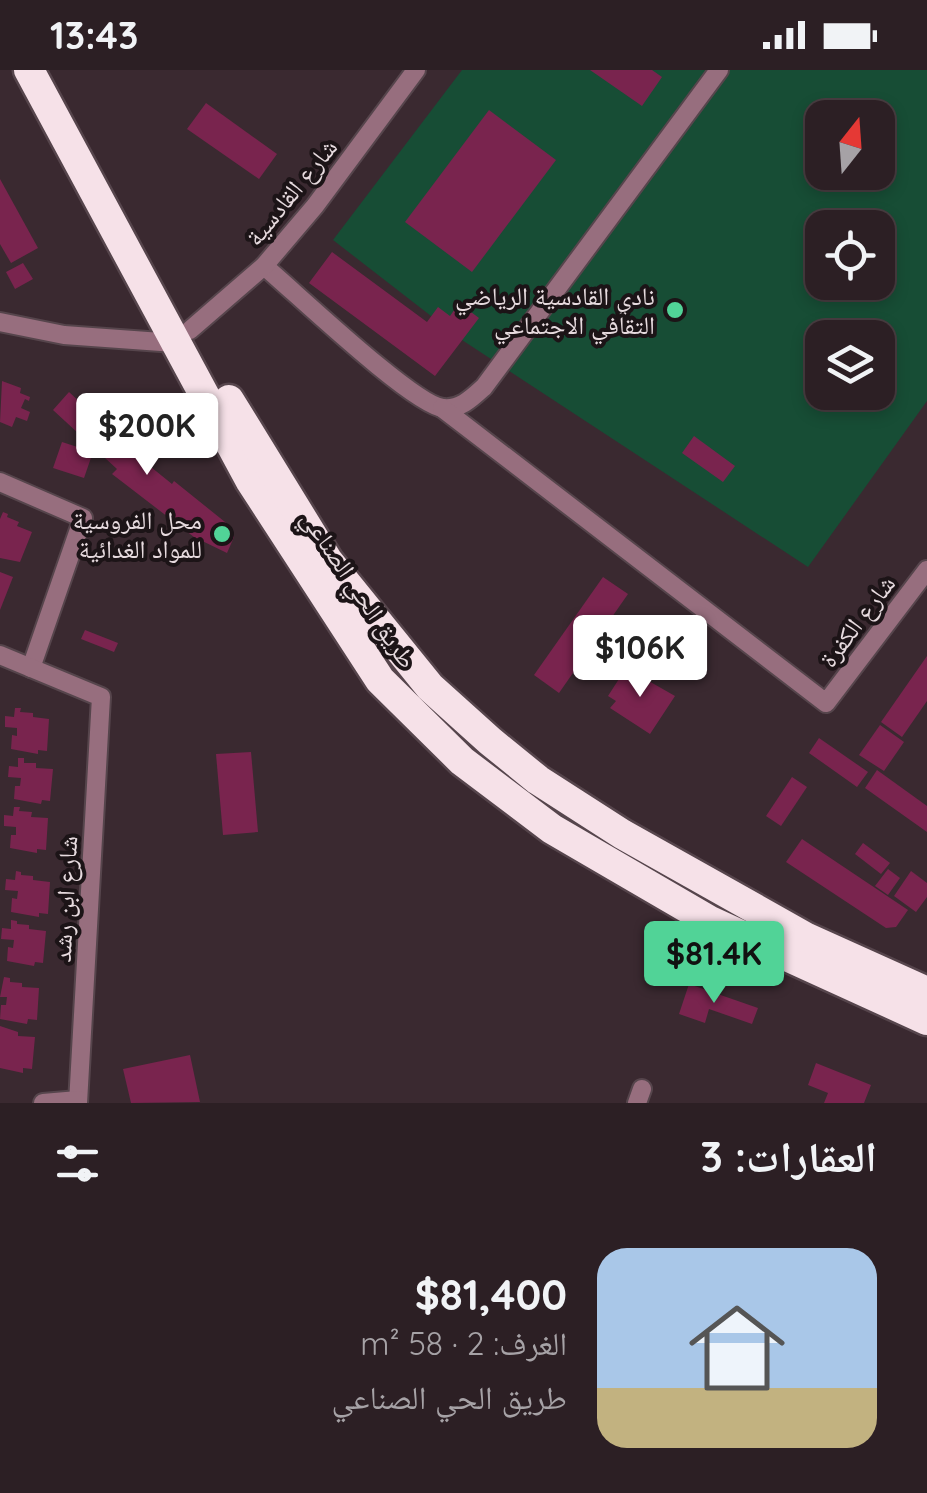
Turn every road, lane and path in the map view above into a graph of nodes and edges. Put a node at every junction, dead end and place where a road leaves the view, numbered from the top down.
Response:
1 (29, 70) edge
2 (52, 70) edge
3 (416, 70) edge
4 (718, 70) edge
5 (264, 266) junction
6 (0, 322) edge
7 (182, 336) junction
8 (442, 408) junction
9 (0, 482) edge
10 (927, 570) edge
11 (0, 654) edge
12 (31, 668) junction
13 (927, 992) edge
14 (927, 1020) edge
15 (78, 1101) edge
16 (43, 1103) edge

1 - 7 highway, طريق الحي الصناعي
2 - 7 highway, طريق الحي الصناعي
3 - 5 street, شارع القادسية
4 - 8 street
5 - 7 street, شارع القادسية
5 - 8 street
6 - 7 street
7 - 13 highway, طريق الحي الصناعي
7 - 14 highway, طريق الحي الصناعي
8 - 10 street, شارع الكفرة
9 - 12 street
11 - 12 street
12 - 15 street, شارع ابن رشد
15 - 16 street

